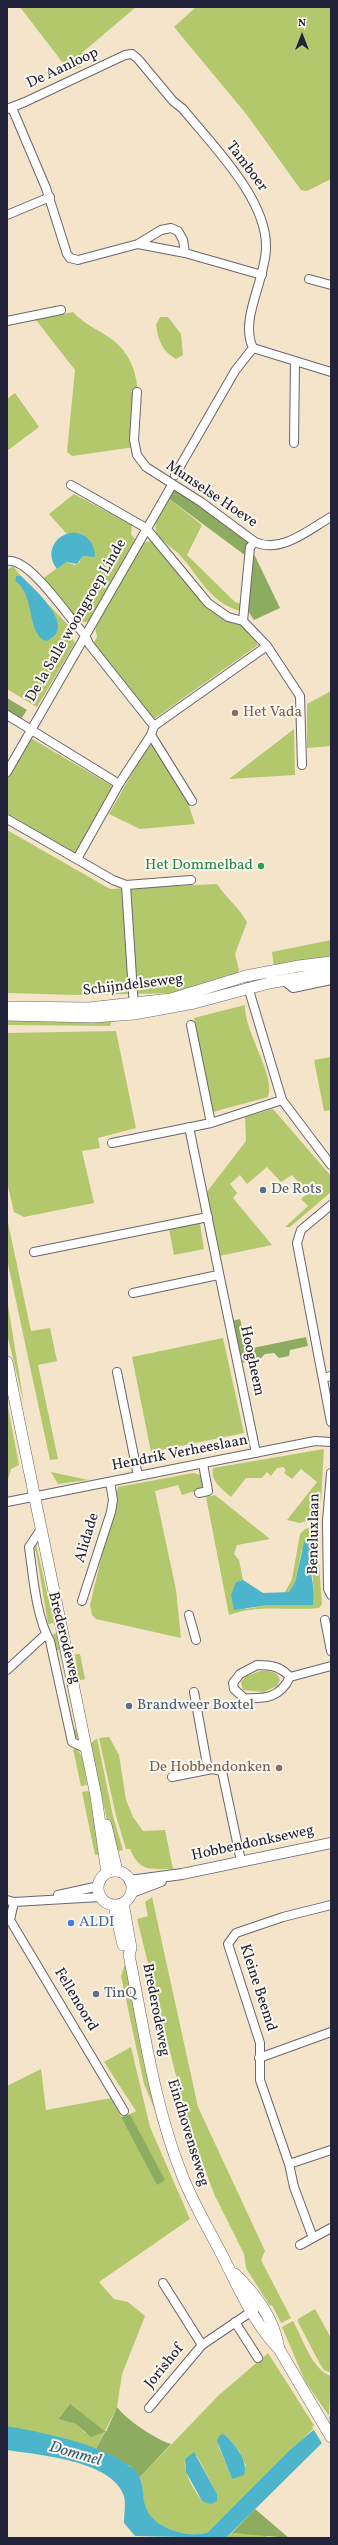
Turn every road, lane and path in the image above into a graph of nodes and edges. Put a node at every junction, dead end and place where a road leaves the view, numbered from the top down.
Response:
1 (132, 54) joint
2 (10, 108) edge
3 (50, 197) junction
4 (7, 215) edge
5 (138, 244) junction
6 (185, 253) junction
7 (262, 275) junction
8 (309, 279) dead end
9 (331, 285) edge
10 (61, 310) dead end
11 (7, 321) edge
12 (253, 348) junction
13 (295, 362) junction
14 (331, 372) edge
15 (137, 392) dead end
16 (294, 443) dead end
17 (175, 475) dead end
18 (72, 485) dead end
19 (172, 485) junction
20 (331, 517) edge
21 (146, 528) junction
22 (254, 542) junction
23 (7, 561) edge
24 (244, 621) junction
25 (85, 635) junction
26 (267, 646) junction
27 (7, 715) edge
28 (154, 726) junction
29 (31, 730) junction
30 (151, 735) junction
31 (302, 765) dead end
32 (7, 772) edge
33 (119, 784) junction
34 (192, 801) dead end
35 (7, 818) edge
36 (77, 859) junction
37 (190, 880) dead end
38 (126, 885) junction
39 (331, 962) edge
40 (331, 972) edge
41 (283, 980) junction
42 (331, 980) edge
43 (248, 987) junction
44 (133, 1003) junction
45 (7, 1007) edge
46 (134, 1014) junction
47 (7, 1015) edge
48 (191, 1025) dead end
49 (282, 1100) junction
50 (211, 1123) junction
51 (189, 1127) junction
52 (112, 1142) dead end
53 (331, 1165) edge
54 (331, 1205) edge
55 (208, 1218) junction
56 (34, 1252) dead end
57 (218, 1275) junction
58 (133, 1293) dead end
59 (7, 1362) edge
60 (117, 1372) dead end
61 (327, 1377) edge
62 (331, 1422) edge
63 (331, 1442) edge
64 (256, 1453) junction
65 (202, 1464) junction
66 (331, 1473) edge
67 (138, 1476) junction
68 (110, 1482) junction
69 (199, 1493) dead end
70 (34, 1497) junction
71 (7, 1502) edge
72 (41, 1529) junction
73 (331, 1595) edge
74 (82, 1601) dead end
75 (189, 1615) dead end
76 (325, 1620) dead end
77 (46, 1634) junction
78 (196, 1640) dead end
79 (331, 1651) edge
80 (331, 1666) edge
81 (7, 1670) edge
82 (290, 1676) junction
83 (194, 1692) dead end
84 (86, 1748) junction
85 (208, 1770) junction
86 (172, 1777) dead end
87 (331, 1843) edge
88 (242, 1862) junction
89 (112, 1872) junction
90 (131, 1886) junction
91 (100, 1891) junction
92 (10, 1901) edge
93 (118, 1904) junction
94 (331, 1905) edge
95 (331, 2032) edge
96 (259, 2058) junction
97 (152, 2071) joint
98 (124, 2111) dead end
99 (331, 2150) edge
100 (289, 2164) junction
101 (331, 2228) edge
102 (313, 2238) junction
103 (300, 2245) dead end
104 (163, 2283) dead end
105 (255, 2306) junction
106 (235, 2322) junction
107 (202, 2345) junction
108 (258, 2358) dead end
109 (149, 2408) dead end
110 (331, 2437) edge

1 - 2 street, De Aanloop
1 - 7 street, Tamboer
2 - 3 street
3 - 4 street
3 - 5 street
5 - 6 street
5 - 6 street
6 - 7 street
7 - 12 street, Tamboer
8 - 9 street
10 - 11 street
12 - 13 street
12 - 17 street
13 - 14 street
13 - 16 street
15 - 19 street, Munselse Hoeve
18 - 21 street
19 - 21 street, De la Salle woongroep Linde
19 - 22 street, Munselse Hoeve
20 - 22 street, Munselse Hoeve
21 - 24 street
21 - 25 street, De la Salle woongroep Linde
22 - 24 street
23 - 25 street
24 - 26 street
25 - 28 street
25 - 29 street, De la Salle woongroep Linde
26 - 28 street
26 - 31 street
27 - 29 street
28 - 30 street
29 - 32 street, De la Salle woongroep Linde
29 - 33 street
30 - 33 street
30 - 34 street
33 - 36 street
35 - 36 street
36 - 38 street
37 - 38 street
38 - 44 street
39 - 44 main road, Schijndelseweg
40 - 41 main road, Schijndelseweg
41 - 42 street
41 - 43 main road, Schijndelseweg
43 - 46 main road, Schijndelseweg
43 - 49 street
44 - 45 main road, Schijndelseweg
44 - 46 street
46 - 47 main road, Schijndelseweg
48 - 50 street
49 - 50 street
49 - 53 street
50 - 51 street
51 - 52 street
51 - 55 street, Hoogheem
54 - 61 street
55 - 56 street
55 - 57 street, Hoogheem
57 - 58 street
57 - 64 street, Hoogheem
59 - 70 main road, Brederodeweg
60 - 67 street
61 - 62 street
63 - 64 street, Hendrik Verheeslaan
64 - 65 street, Hendrik Verheeslaan
65 - 67 street, Hendrik Verheeslaan
65 - 69 street
66 - 73 street, Beneluxlaan
67 - 68 street, Hendrik Verheeslaan
68 - 70 street, Hendrik Verheeslaan
68 - 74 street, Alidade
70 - 71 street, Hendrik Verheeslaan
70 - 72 main road, Brederodeweg
72 - 77 street, Brederodeweg
72 - 84 main road, Brederodeweg
75 - 78 street
76 - 79 street
77 - 81 street
77 - 84 street, Brederodeweg
80 - 82 street
82 - 82 street
83 - 85 street
84 - 89 main road, Brederodeweg
85 - 86 street
85 - 88 street
87 - 88 street, Hobbendonkseweg
88 - 90 street, Hobbendonkseweg
89 - 90 main road
89 - 91 main road
90 - 93 main road
91 - 92 street, Fellenoord
91 - 93 main road
92 - 98 street, Fellenoord
93 - 97 main road, Brederodeweg
94 - 96 street, Kleine Beemd
95 - 96 street, Kleine Beemd
96 - 100 street, Kleine Beemd
97 - 105 main road, Eindhovenseweg
99 - 100 street
100 - 102 street, Kleine Beemd
101 - 102 street
102 - 103 street
104 - 107 street, Jorishof
105 - 106 street, Jorishof
105 - 110 main road, Eindhovenseweg
106 - 107 street, Jorishof
106 - 108 street
107 - 109 street, Jorishof

